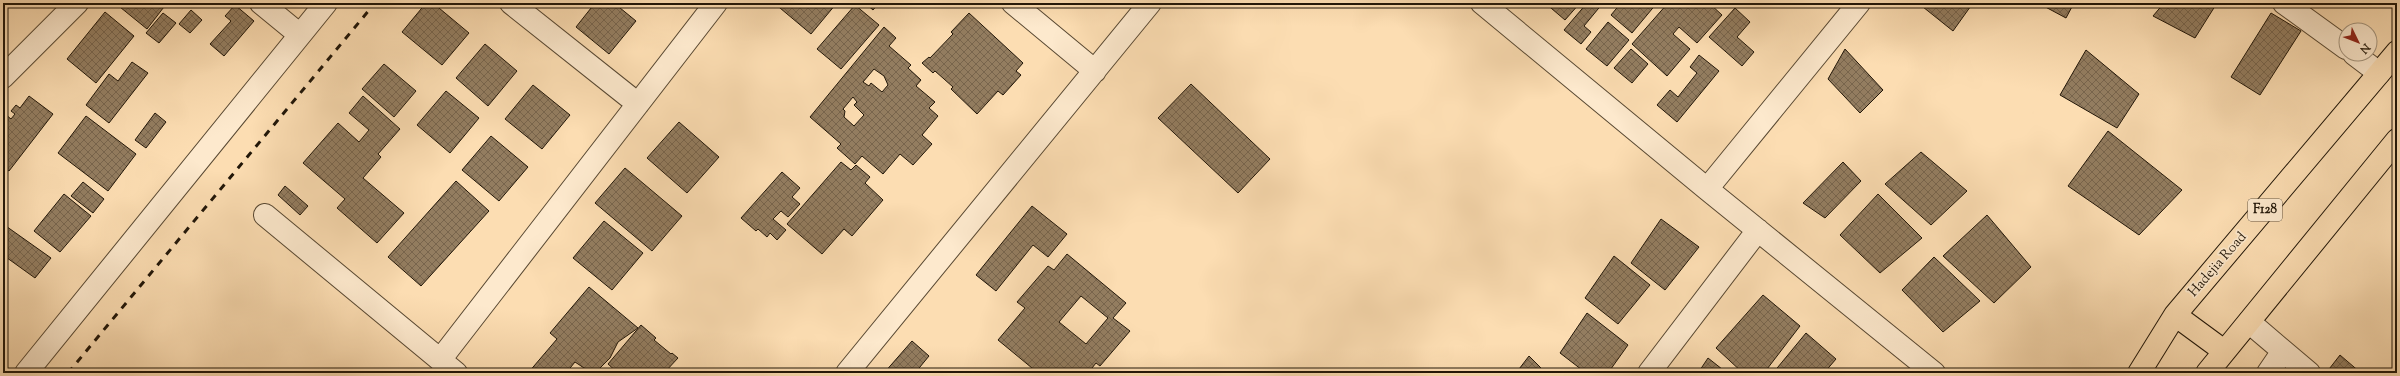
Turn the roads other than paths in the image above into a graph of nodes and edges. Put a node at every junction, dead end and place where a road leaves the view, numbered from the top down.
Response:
1 (77, 3) edge
2 (262, 3) edge
3 (326, 3) edge
4 (511, 3) edge
5 (716, 3) edge
6 (1013, 3) edge
7 (1150, 3) edge
8 (1482, 3) edge
9 (1859, 3) edge
10 (2284, 3) edge
11 (300, 35) junction
12 (2338, 42) edge
13 (2397, 52) edge
14 (2365, 62) edge
15 (1095, 72) junction
16 (2380, 73) junction
17 (3, 78) edge
18 (638, 104) junction
19 (2397, 140) edge
20 (1707, 189) junction
21 (265, 215) dead end
22 (1758, 230) junction
23 (2175, 315) junction
24 (2249, 322) junction
25 (2224, 351) junction
26 (2283, 351) junction
27 (448, 366) edge
28 (26, 373) edge
29 (847, 373) edge
30 (1649, 373) edge
31 (1934, 373) edge
32 (2139, 373) edge
33 (2207, 373) edge
34 (2268, 373) edge
35 (2309, 373) edge

1 - 17 street
2 - 11 street
3 - 11 street
4 - 18 street
5 - 18 street
6 - 15 street
7 - 15 street
8 - 20 street
9 - 20 street
10 - 12 street
11 - 28 street
13 - 16 main road, Hadejia Road / F128
14 - 16 street
15 - 29 street
16 - 23 main road, Hadejia Road / F128
18 - 27 street
19 - 24 main road
20 - 22 street
21 - 27 street
22 - 30 street
22 - 31 street
23 - 25 main road
23 - 32 main road, Hadejia Road / F128
24 - 25 main road
24 - 26 street
25 - 33 main road
26 - 34 street
26 - 35 street

